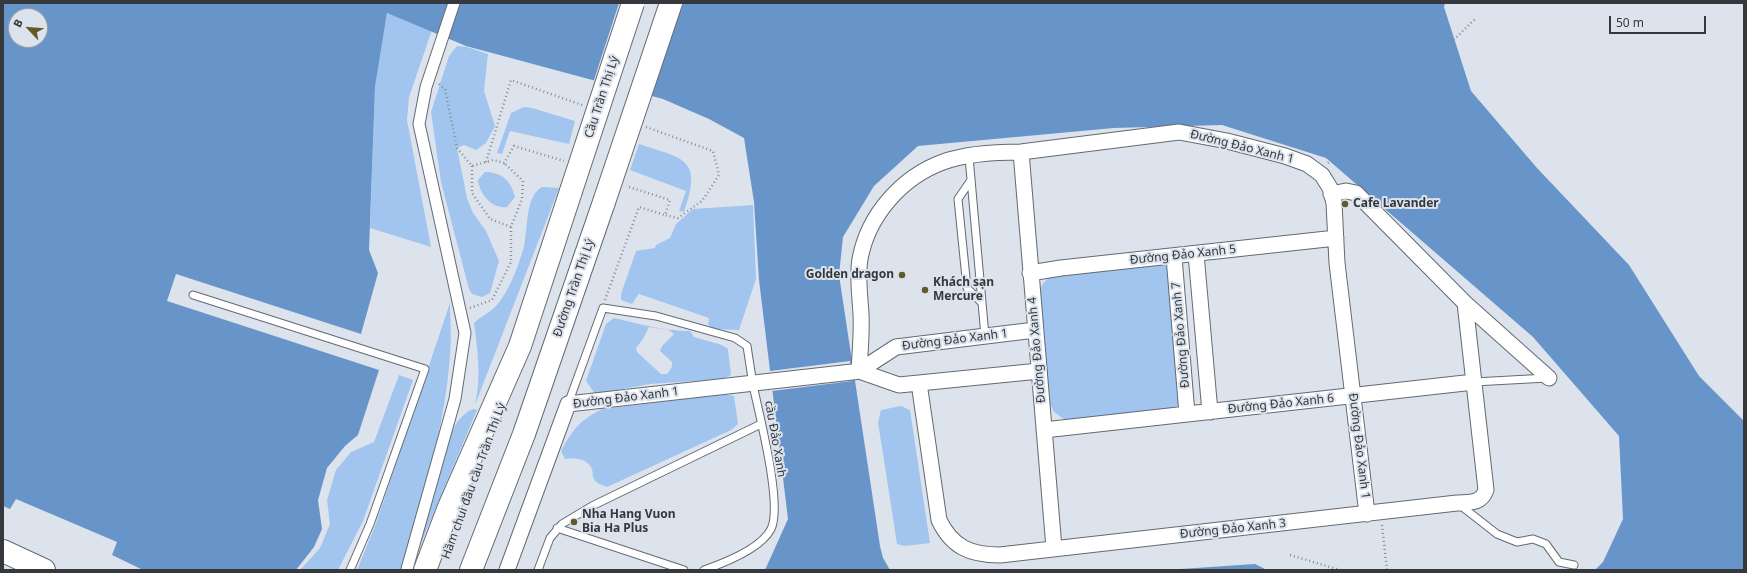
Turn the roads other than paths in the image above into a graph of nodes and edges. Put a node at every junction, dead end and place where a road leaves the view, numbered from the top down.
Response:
1 (454, 3) edge
2 (633, 3) edge
3 (671, 3) edge
4 (1021, 152) junction
5 (969, 157) junction
6 (971, 180) junction
7 (1331, 194) junction
8 (1336, 238) junction
9 (1196, 254) junction
10 (1174, 257) junction
11 (1030, 273) junction
12 (193, 294) dead end
13 (982, 303) junction
14 (1465, 304) junction
15 (1035, 330) junction
16 (985, 336) junction
17 (520, 346) junction
18 (551, 352) junction
19 (1039, 371) junction
20 (856, 372) junction
21 (1549, 378) joint
22 (753, 382) junction
23 (1474, 382) junction
24 (919, 383) junction
25 (1352, 396) junction
26 (568, 404) junction
27 (1210, 412) junction
28 (1187, 414) junction
29 (761, 424) junction
30 (1044, 430) junction
31 (1457, 503) junction
32 (1374, 513) junction
33 (557, 528) junction
34 (1054, 548) junction
35 (3, 551) edge
36 (1574, 565) dead end
37 (43, 570) edge
38 (350, 570) edge
39 (416, 570) edge
40 (441, 570) edge
41 (456, 570) edge
42 (471, 570) edge
43 (507, 570) edge
44 (538, 570) edge
45 (684, 570) edge
46 (704, 570) edge

1 - 39 street
2 - 17 main road, Cầu Trần Thị Lý, bridge
3 - 18 main road, Đường Trần Thị Lý, bridge
4 - 5 street, Đường Đảo Xanh 1
4 - 7 street, Đường Đảo Xanh 1
4 - 11 street, Đường Đảo Xanh 4
5 - 6 lane
5 - 20 street, Đường Đảo Xanh 1
6 - 13 lane
6 - 13 lane
7 - 8 street, Đường Đảo Xanh 1
7 - 14 street, Đường Đảo Xanh 6
8 - 9 street, Đường Đảo Xanh 5
8 - 25 street, Đường Đảo Xanh 1
9 - 10 street, Đường Đảo Xanh 5
9 - 27 street, Đường Đảo Xanh 7
10 - 11 street, Đường Đảo Xanh 5
10 - 28 street, Đường Đảo Xanh 7
11 - 15 street, Đường Đảo Xanh 4
12 - 38 lane
13 - 16 lane
14 - 21 street, Đường Đảo Xanh 6
14 - 23 street, Đường Đảo Xanh 3
15 - 16 street, Đường Đảo Xanh 1
15 - 19 street, Đường Đảo Xanh 4
16 - 20 street, Đường Đảo Xanh 1
17 - 39 main road
17 - 40 main road, Hầm chui đầu cầu Trần Thị Lý
18 - 41 main road, Hầm chui đầu cầu Trần Thị Lý
18 - 42 main road, Đường Trần Thị Lý
19 - 24 street, Đường Đảo Xanh 1
19 - 30 street, Đường Đảo Xanh 4
20 - 22 street, Đường Đảo Xanh 1
20 - 24 street, Đường Đảo Xanh 1
21 - 23 lane, Đường Đảo Xanh 6
22 - 26 street, Đường Đảo Xanh 1
22 - 26 lane, cầu Đảo Xanh
22 - 29 lane, cầu Đảo Xanh
23 - 25 street, Đường Đảo Xanh 6
23 - 31 street, Đường Đảo Xanh 3
24 - 34 street, Đường Đảo Xanh 3
25 - 27 street, Đường Đảo Xanh 6
25 - 32 street, Đường Đảo Xanh 1
26 - 43 street, Đường Đảo Xanh 1
27 - 28 street, Đường Đảo Xanh 6
28 - 30 street, Đường Đảo Xanh 6
29 - 33 lane
29 - 46 lane, cầu Đảo Xanh
30 - 34 street, Đường Đảo Xanh 4
31 - 32 street, Đường Đảo Xanh 3
31 - 36 lane
32 - 34 street, Đường Đảo Xanh 3
33 - 44 lane
33 - 45 lane
35 - 37 main road

